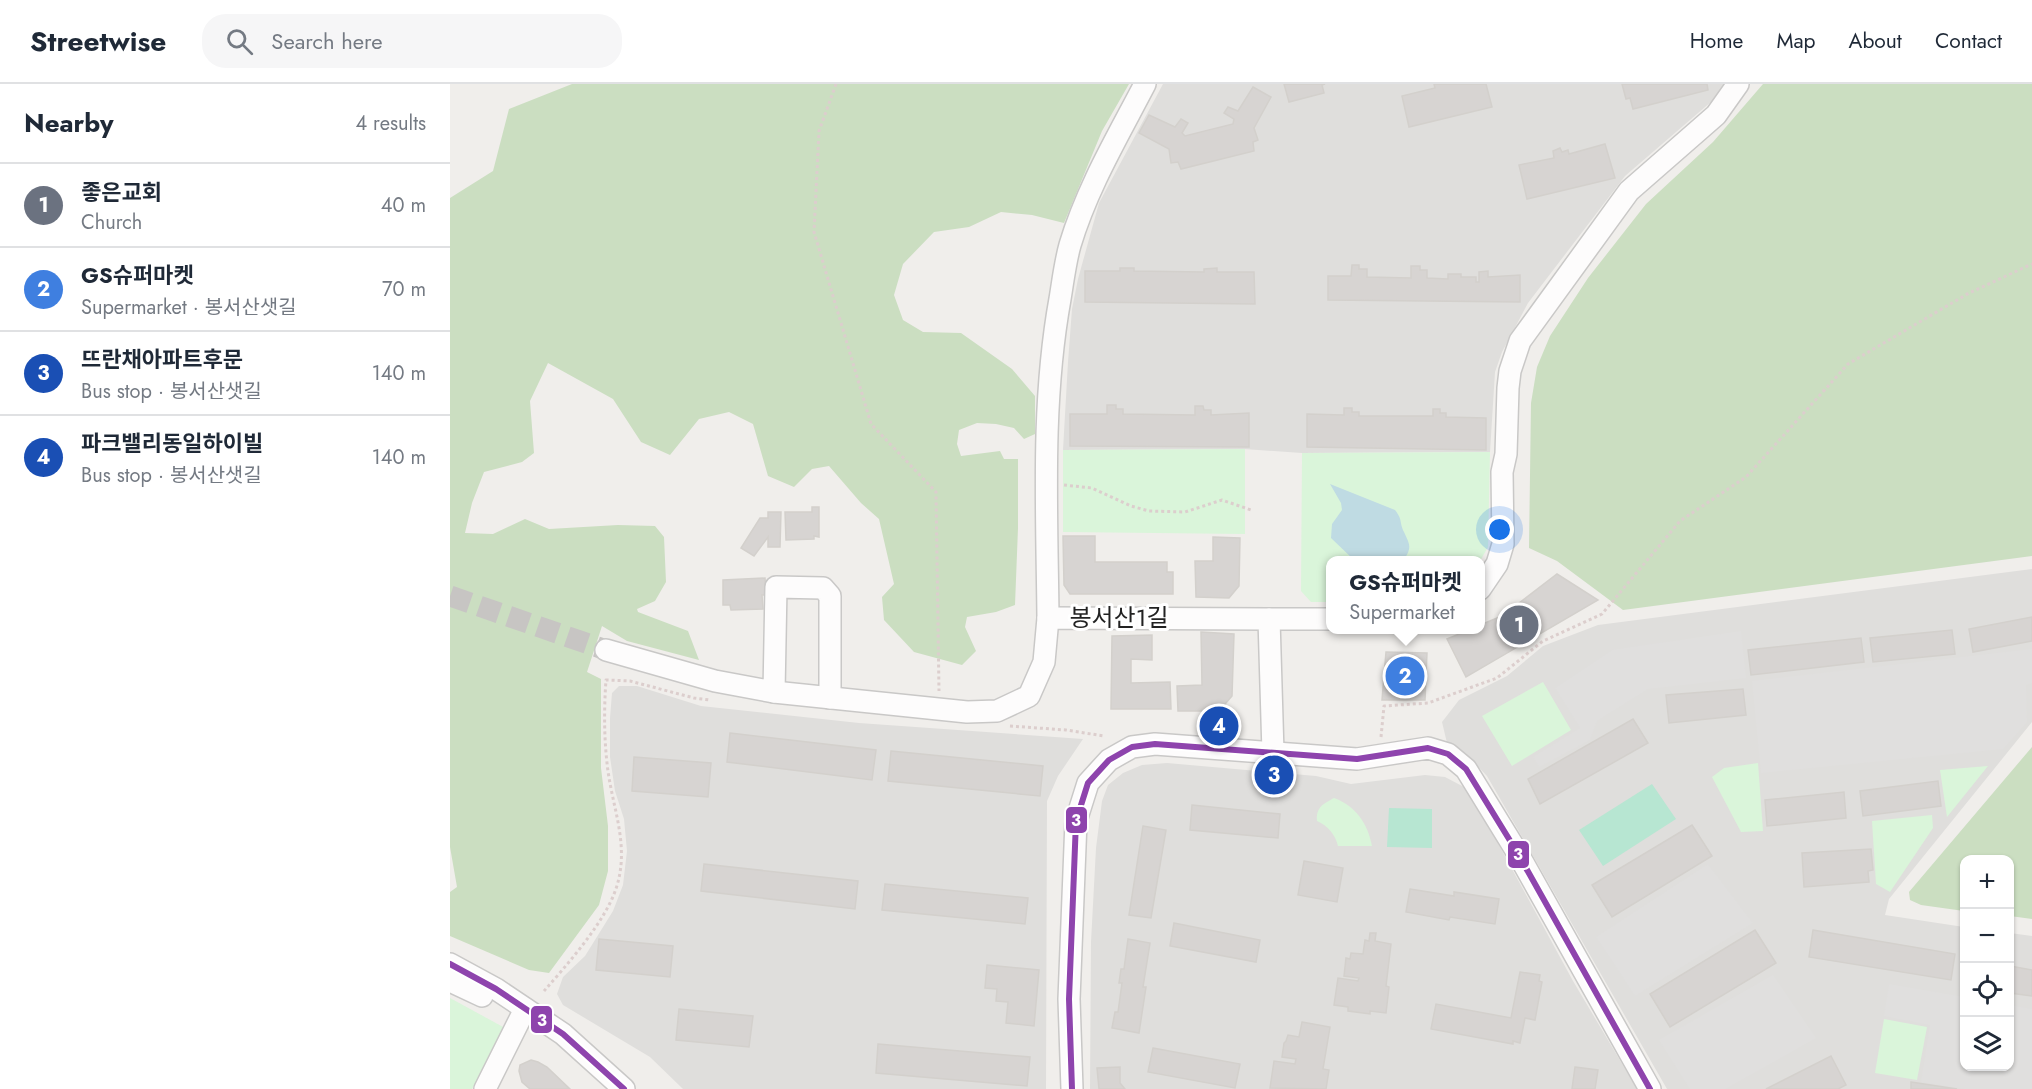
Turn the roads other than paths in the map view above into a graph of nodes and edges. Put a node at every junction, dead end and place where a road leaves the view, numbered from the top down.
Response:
1 (1145, 84) edge
2 (1738, 84) edge
3 (1485, 582) edge
4 (1048, 618) junction
5 (1269, 619) junction
6 (1326, 619) edge
7 (606, 650) tunnel mouth
8 (774, 692) junction
9 (830, 698) junction
10 (1273, 753) junction
11 (450, 964) edge
12 (450, 981) edge
13 (523, 1013) junction
14 (486, 1088) edge
15 (611, 1089) edge
16 (624, 1089) edge
17 (1072, 1089) edge
18 (1650, 1089) edge

1 - 4 street
2 - 3 street
4 - 5 street, 봉서산1길
4 - 9 street, 봉서산1길
5 - 6 street, 봉서산1길
5 - 10 street
7 - 8 street, 봉서산1길
8 - 9 street, 봉서산1길
8 - 9 street
10 - 17 street
10 - 18 street
11 - 13 street
12 - 13 street
13 - 14 street
13 - 15 street
13 - 16 street

